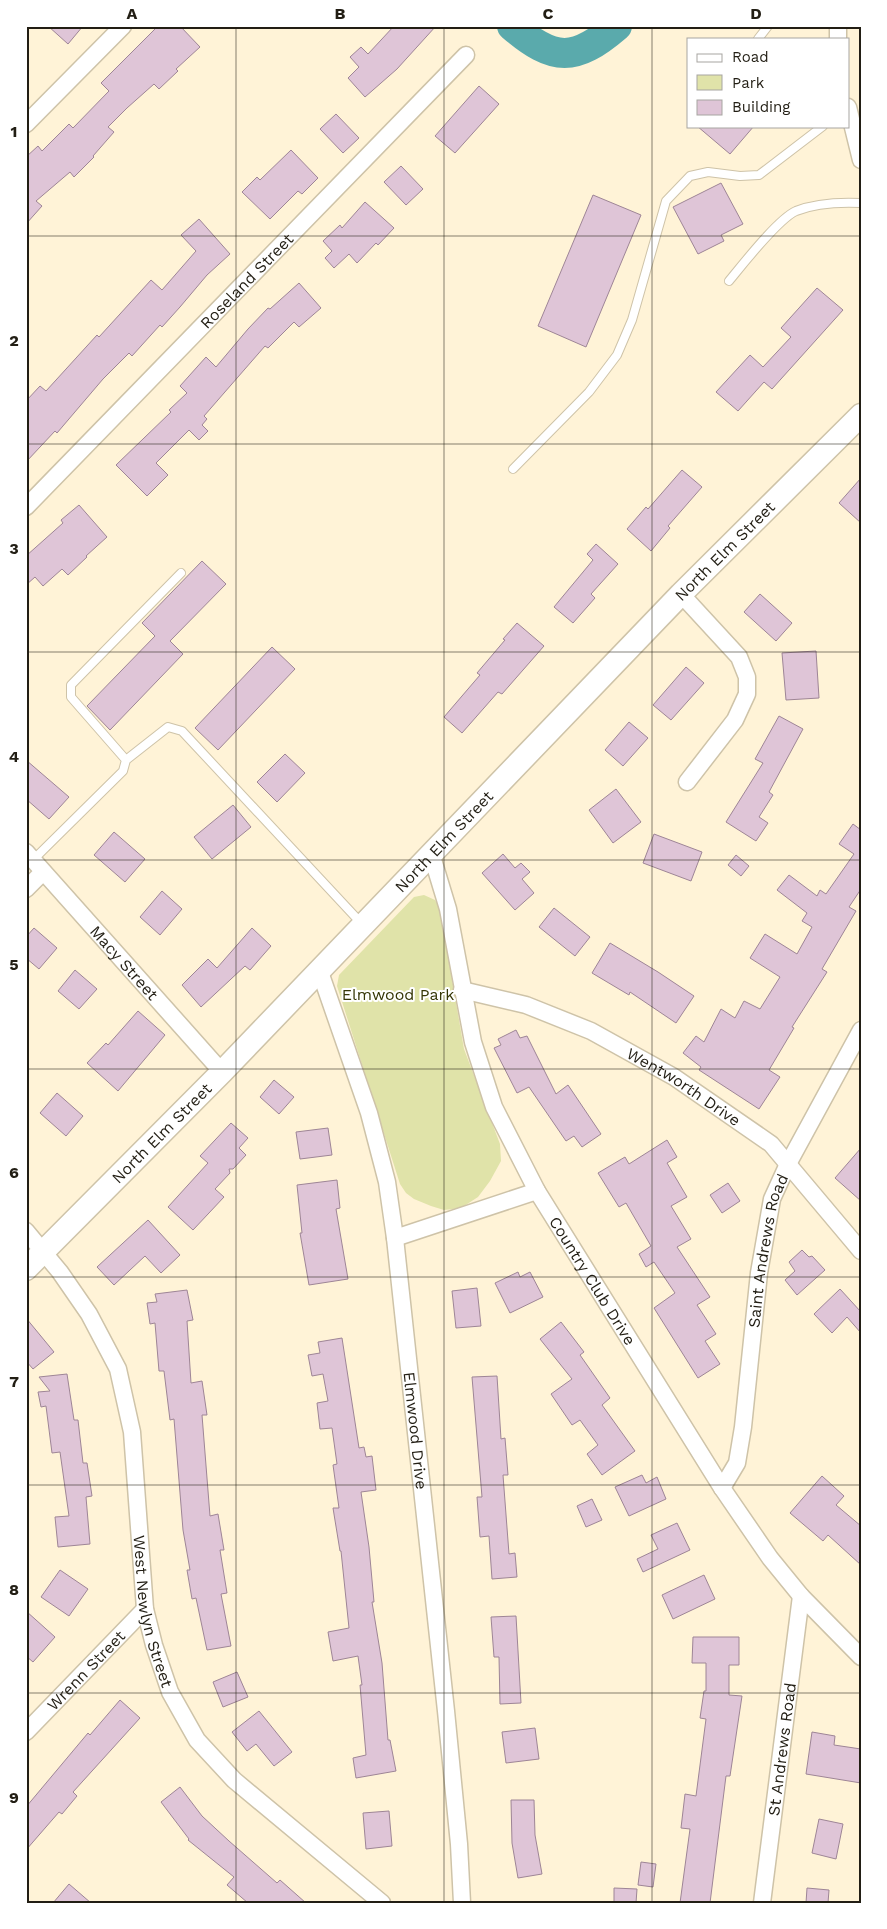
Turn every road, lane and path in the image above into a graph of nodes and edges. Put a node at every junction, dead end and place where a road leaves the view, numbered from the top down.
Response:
1 (122, 26) edge
2 (768, 26) edge
3 (759, 38) edge
4 (466, 55) dead end
5 (850, 118) edge
6 (26, 124) edge
7 (820, 128) edge
8 (861, 160) edge
9 (861, 203) edge
10 (729, 280) dead end
11 (861, 415) edge
12 (513, 469) dead end
13 (26, 507) edge
14 (181, 573) dead end
15 (681, 594) junction
16 (126, 760) junction
17 (687, 782) dead end
18 (431, 853) junction
19 (34, 861) edge
20 (26, 889) edge
21 (362, 924) junction
22 (319, 969) junction
23 (462, 990) junction
24 (861, 1030) edge
25 (222, 1072) junction
26 (788, 1164) junction
27 (537, 1191) junction
28 (26, 1231) edge
29 (395, 1238) junction
30 (861, 1250) edge
31 (44, 1251) junction
32 (26, 1269) edge
33 (722, 1488) junction
34 (801, 1596) junction
35 (145, 1609) junction
36 (861, 1657) edge
37 (26, 1732) edge
38 (382, 1903) edge
39 (462, 1903) edge
40 (762, 1903) edge

1 - 6 street
2 - 3 lane
4 - 13 street, Roseland Street
5 - 8 street
7 - 12 lane
9 - 10 lane
11 - 15 main road, North Elm Street
14 - 16 lane
15 - 17 street
15 - 18 main road, North Elm Street
16 - 19 lane
16 - 21 lane
18 - 21 main road, North Elm Street
18 - 23 street, Country Club Drive
19 - 20 street
19 - 25 street, Macy Street
21 - 22 main road, North Elm Street
22 - 25 main road, North Elm Street
22 - 29 street, Elmwood Drive
23 - 26 street, Wentworth Drive
23 - 27 street, Country Club Drive
24 - 26 street, Saint Andrews Road
25 - 31 main road, North Elm Street
26 - 30 street, Wentworth Drive
26 - 33 street, Saint Andrews Road
27 - 29 street
27 - 33 street, Country Club Drive
28 - 31 street, West Newlyn Street
29 - 39 street, Elmwood Drive
31 - 32 main road, North Elm Street
31 - 35 street, West Newlyn Street
33 - 34 street, Country Club Drive
34 - 36 street, Country Club Drive
34 - 40 street, St Andrews Road
35 - 37 street, Wrenn Street
35 - 38 street, West Newlyn Street

